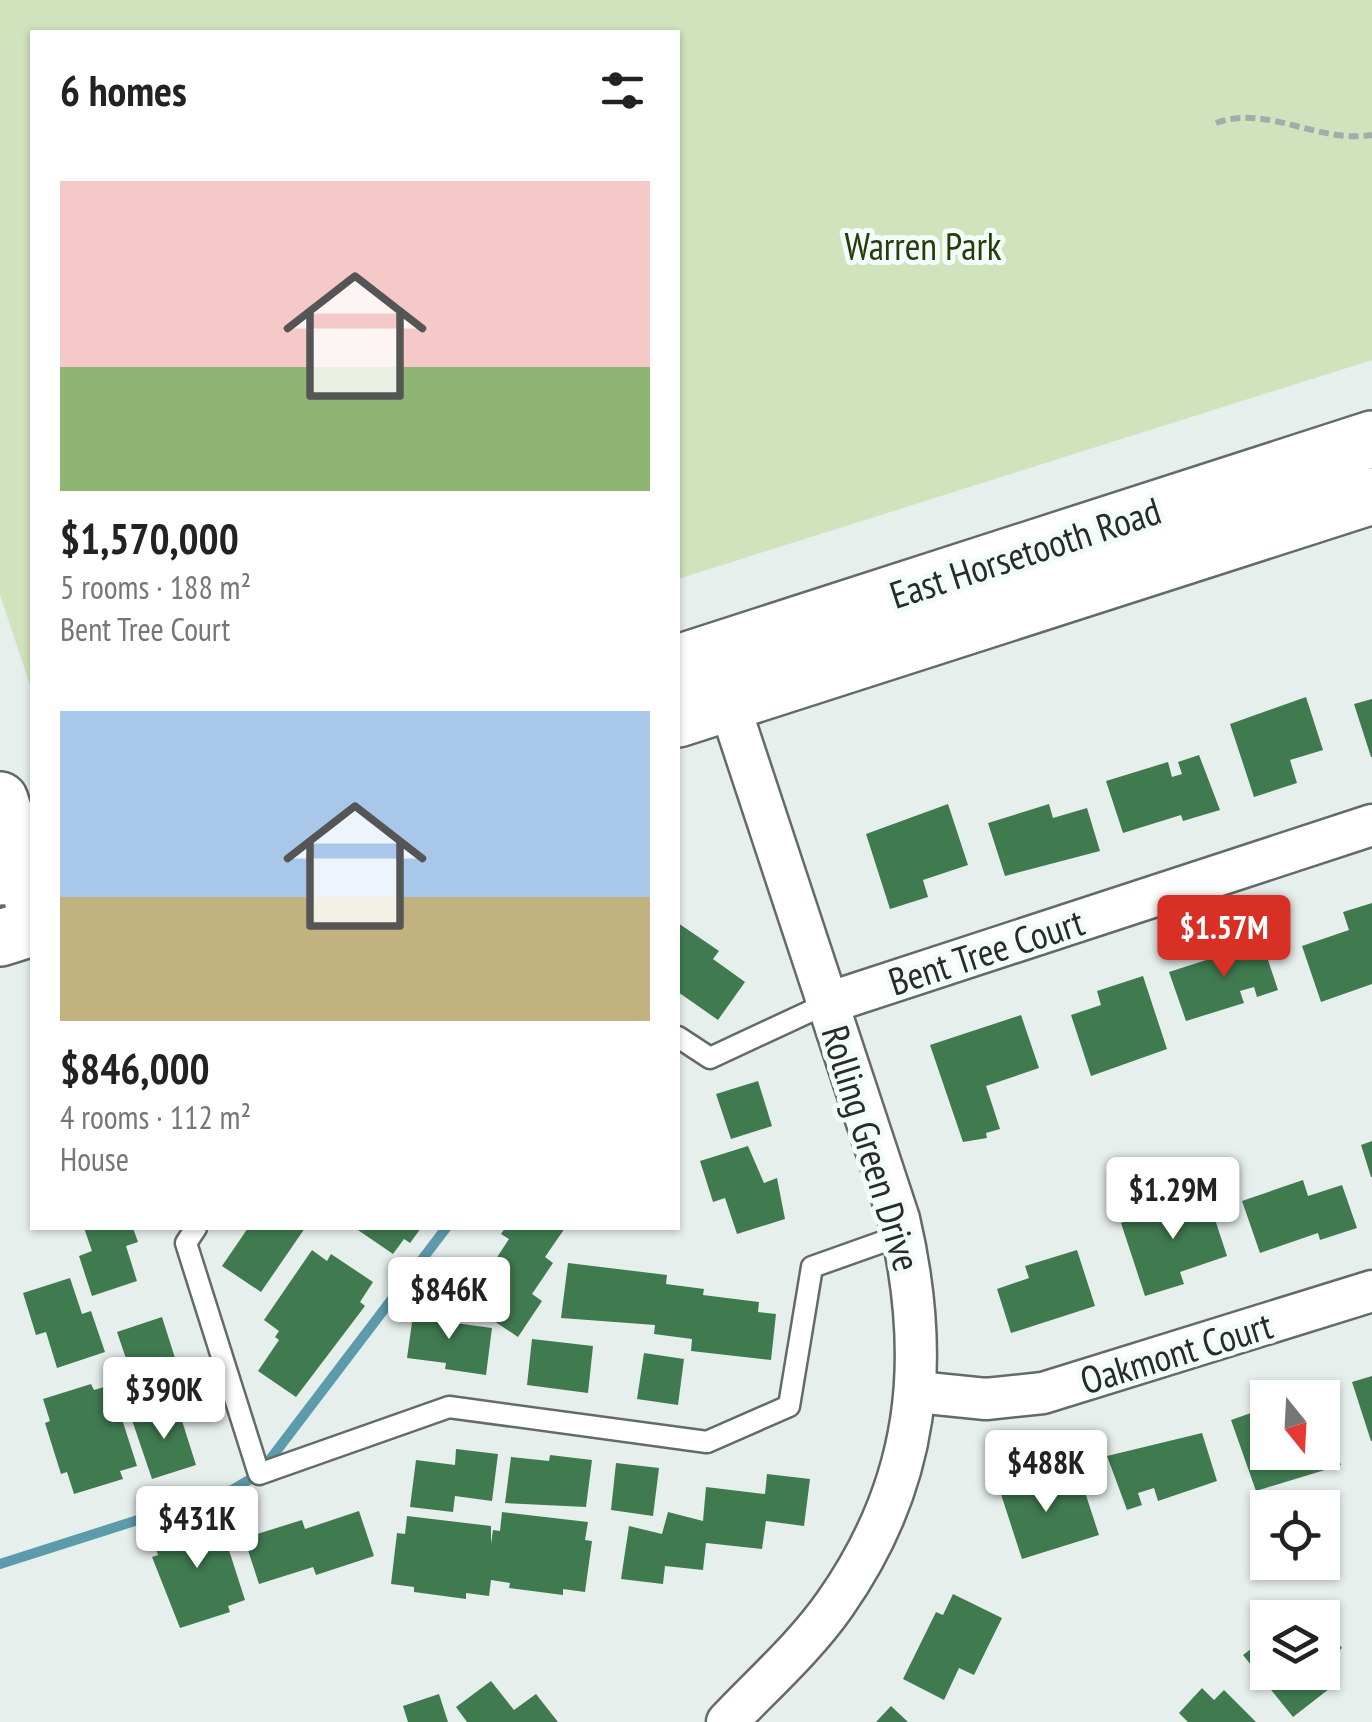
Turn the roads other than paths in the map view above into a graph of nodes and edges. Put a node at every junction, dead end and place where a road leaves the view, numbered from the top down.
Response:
1 (1372, 440) edge
2 (1372, 496) edge
3 (706, 673) edge
4 (680, 716) edge
5 (0, 800) edge
6 (1372, 825) edge
7 (22, 878) edge
8 (30, 929) edge
9 (0, 938) edge
10 (828, 1003) junction
11 (680, 1038) edge
12 (195, 1230) edge
13 (902, 1235) junction
14 (1372, 1292) edge
15 (917, 1392) junction
16 (727, 1722) edge

1 - 3 main road, East Horsetooth Road
2 - 3 main road, East Horsetooth Road
3 - 4 main road, East Horsetooth Road
3 - 10 street, Rolling Green Drive
5 - 7 main road
6 - 10 street, Bent Tree Court
8 - 9 main road
10 - 11 lane
10 - 13 street, Rolling Green Drive
12 - 13 lane
13 - 15 street, Rolling Green Drive
14 - 15 street, Oakmont Court
15 - 16 street, Rolling Green Drive

